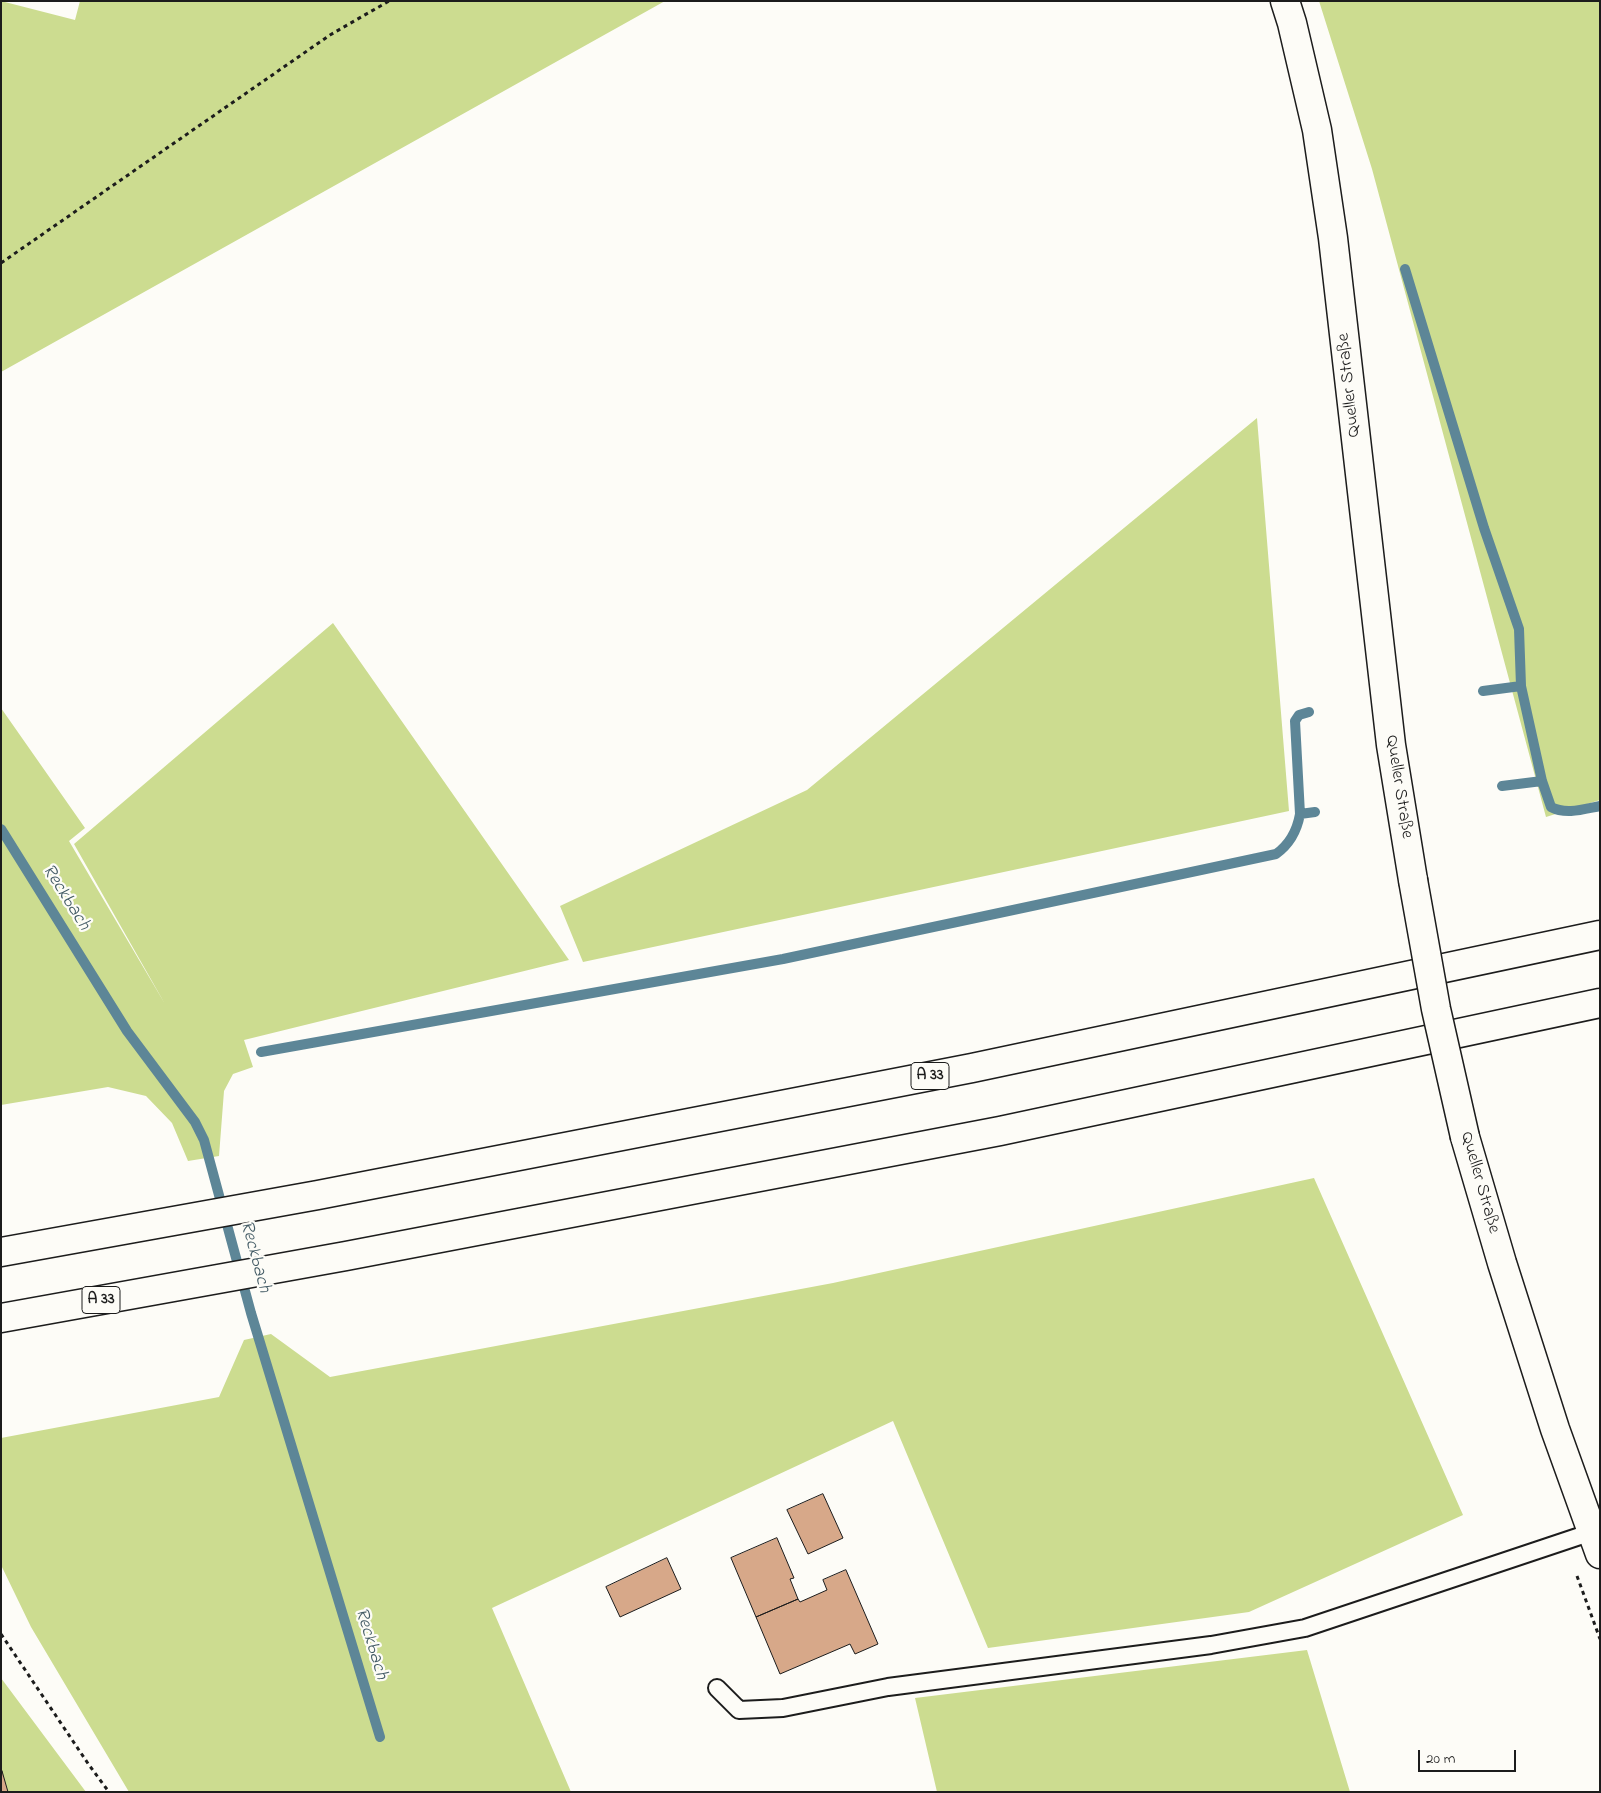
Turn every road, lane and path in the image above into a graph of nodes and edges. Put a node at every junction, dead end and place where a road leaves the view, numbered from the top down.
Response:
1 (389, 1) edge
2 (1284, 1) edge
3 (1, 263) edge
4 (1600, 935) edge
5 (1600, 1003) edge
6 (1, 1252) edge
7 (1, 1318) edge
8 (1596, 1543) edge
9 (1, 1634) edge
10 (717, 1688) dead end
11 (110, 1792) edge

1 - 3 path
2 - 8 main road, Queller Straße, bridge
4 - 6 main road, A 33
5 - 7 main road, A 33
8 - 10 lane
9 - 11 path

